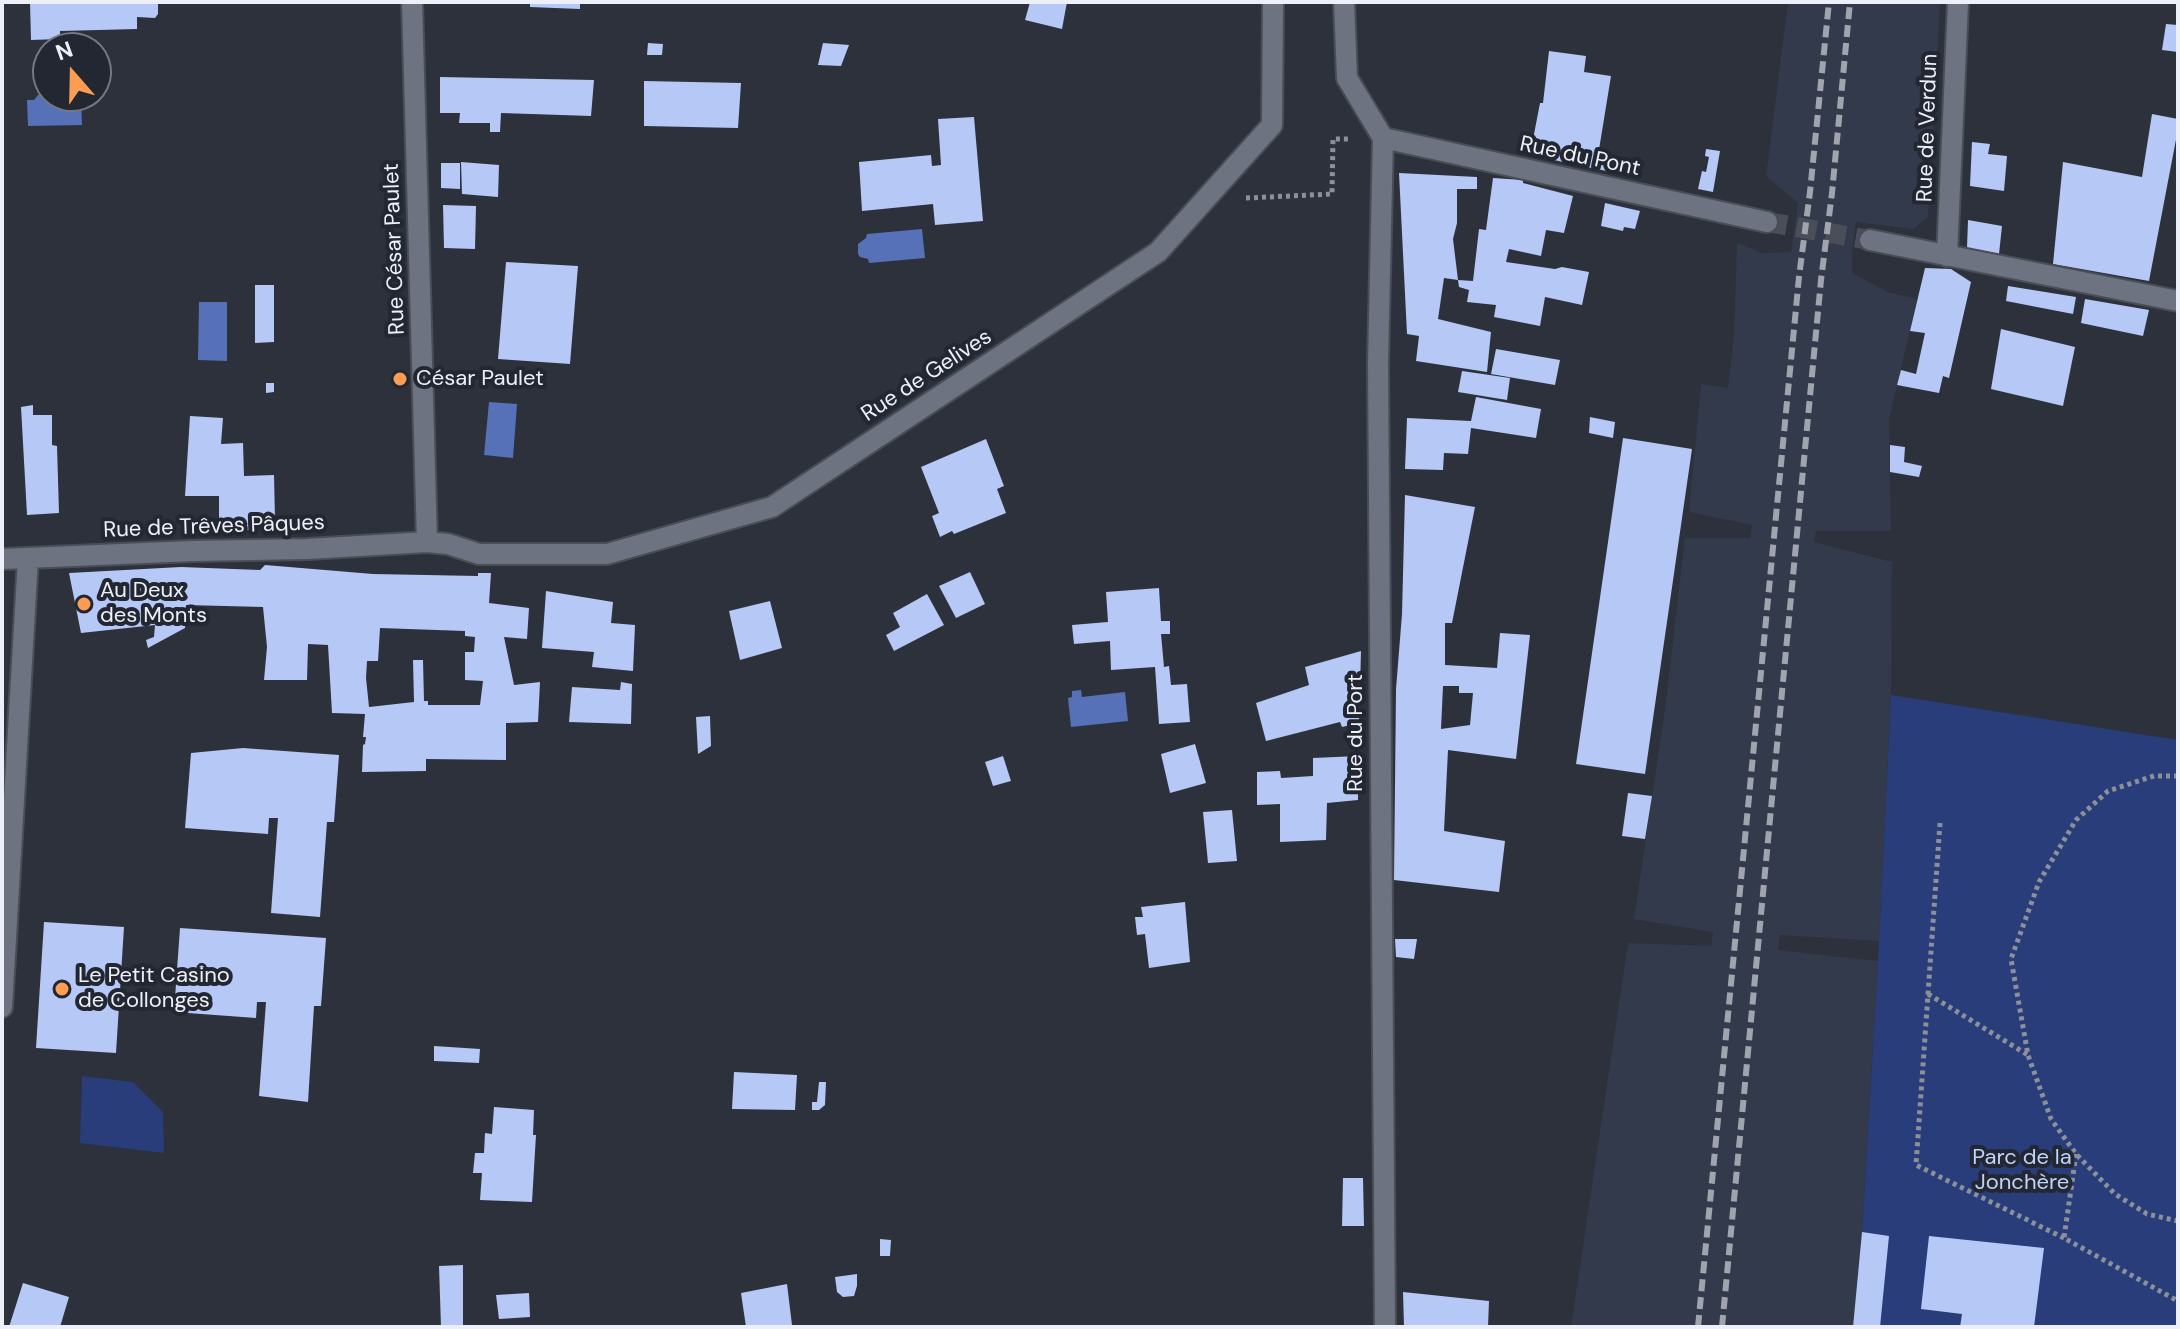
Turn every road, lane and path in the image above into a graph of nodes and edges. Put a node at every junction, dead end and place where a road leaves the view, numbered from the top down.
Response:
1 (412, 2) edge
2 (1273, 2) edge
3 (1344, 2) edge
4 (1958, 2) edge
5 (1383, 138) junction
6 (1333, 139) dead end
7 (1205, 200) junction
8 (1767, 222) tunnel mouth
9 (1870, 240) tunnel mouth
10 (1947, 256) junction
11 (2178, 301) edge
12 (427, 542) junction
13 (28, 558) junction
14 (2, 559) edge
15 (2178, 776) edge
16 (1940, 823) dead end
17 (1928, 994) junction
18 (2, 1007) edge
19 (2028, 1055) junction
20 (2076, 1154) junction
21 (2178, 1221) edge
22 (2064, 1238) junction
23 (2178, 1301) edge
24 (1385, 1327) edge

1 - 12 street, Rue César Paulet
2 - 7 street, Rue de Gelives
3 - 5 street
4 - 10 street, Rue de Verdun
5 - 8 street, Rue du Pont
5 - 24 street, Rue du Port
6 - 7 path
7 - 12 street, Rue de Gelives
9 - 10 street
10 - 11 street
12 - 13 street, Rue de Trêves Pâques
13 - 14 street, Rue de Trêves Pâques
13 - 18 street
15 - 19 path
16 - 17 path
17 - 19 path
17 - 22 path
19 - 20 path
20 - 21 path
20 - 22 path
22 - 23 path

